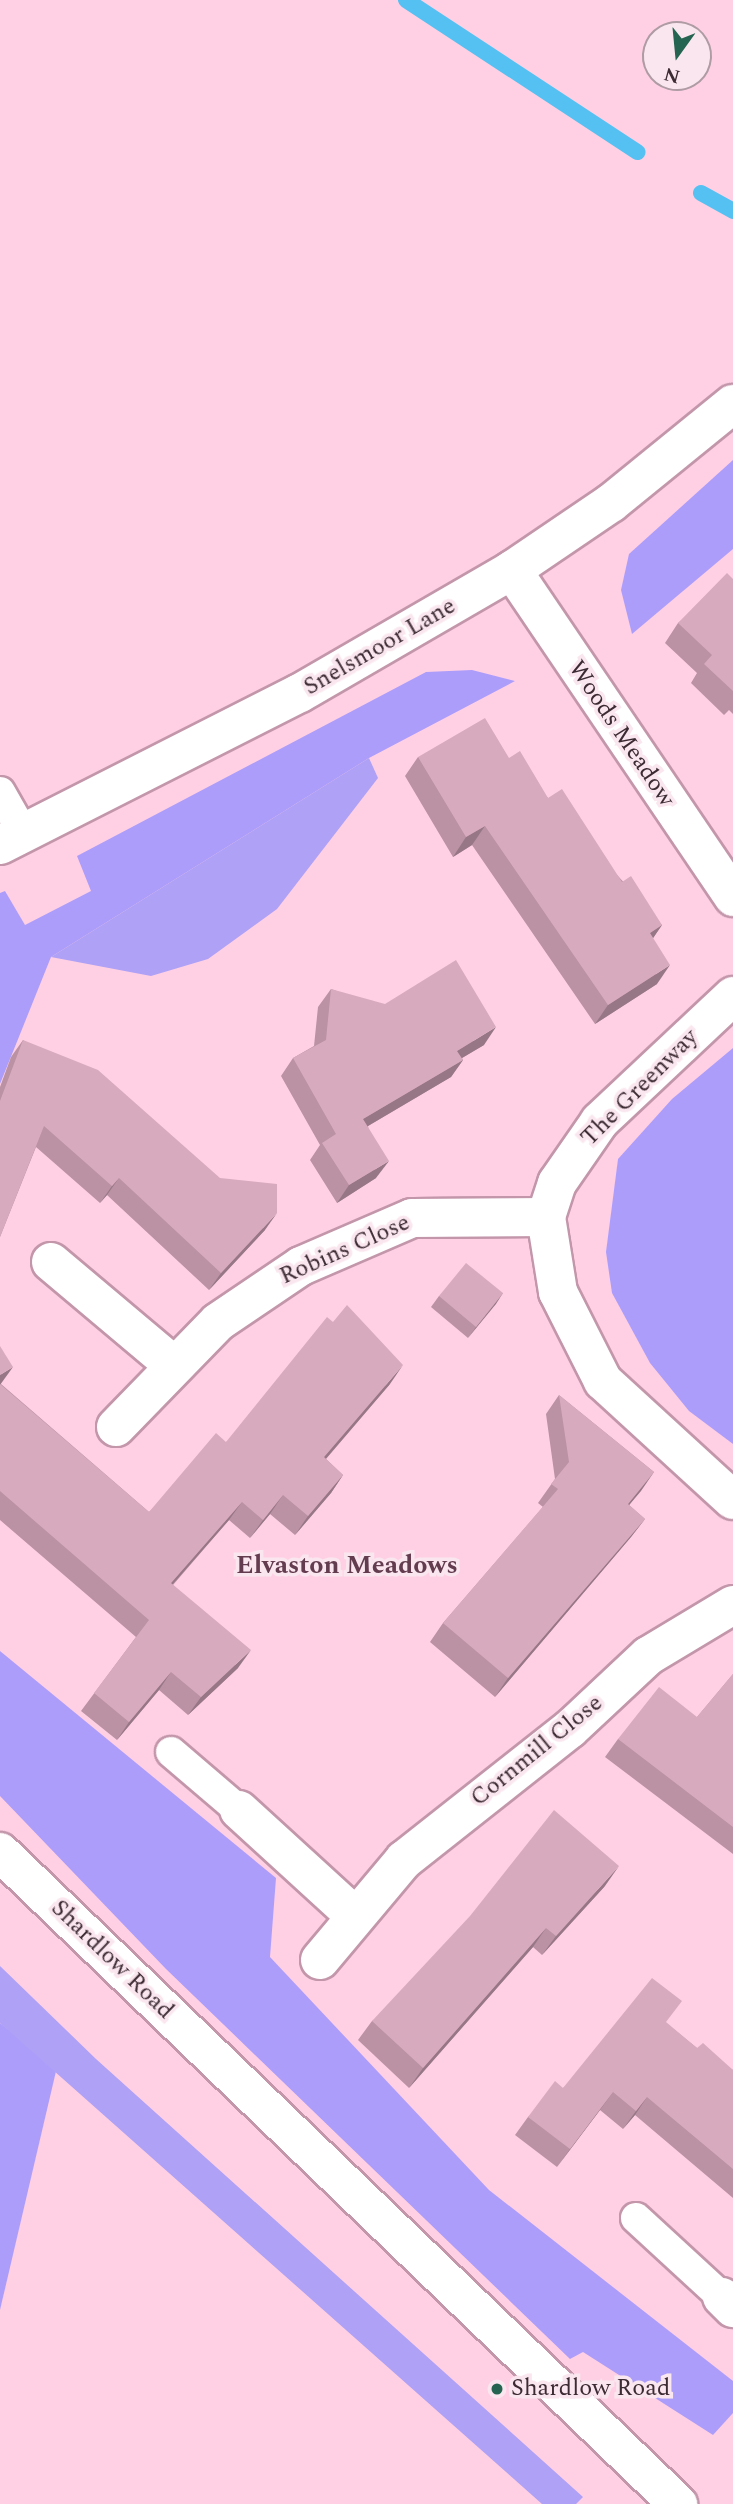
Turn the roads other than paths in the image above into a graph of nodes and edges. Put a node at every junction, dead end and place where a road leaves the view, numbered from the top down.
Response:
1 (733, 404) edge
2 (512, 570) junction
3 (0, 792) edge
4 (12, 839) edge
5 (733, 897) edge
6 (733, 996) edge
7 (547, 1217) junction
8 (51, 1262) dead end
9 (172, 1364) junction
10 (116, 1427) dead end
11 (732, 1495) edge
12 (733, 1605) edge
13 (172, 1752) dead end
14 (239, 1810) joint
15 (0, 1852) edge
16 (354, 1915) junction
17 (320, 1960) dead end
18 (636, 2218) dead end
19 (727, 2302) edge
20 (678, 2504) edge

1 - 2 street, Snelsmoor Lane
2 - 4 street, Snelsmoor Lane
2 - 5 street, Woods Meadow
3 - 4 lane
6 - 7 street, The Greenway
7 - 9 street, Robins Close
7 - 11 street, The Greenway
8 - 9 street
9 - 10 street, Robins Close
12 - 16 street, Cornmill Close
13 - 14 lane
14 - 16 street
15 - 20 street, Shardlow Road
16 - 17 street, Cornmill Close
18 - 19 lane

